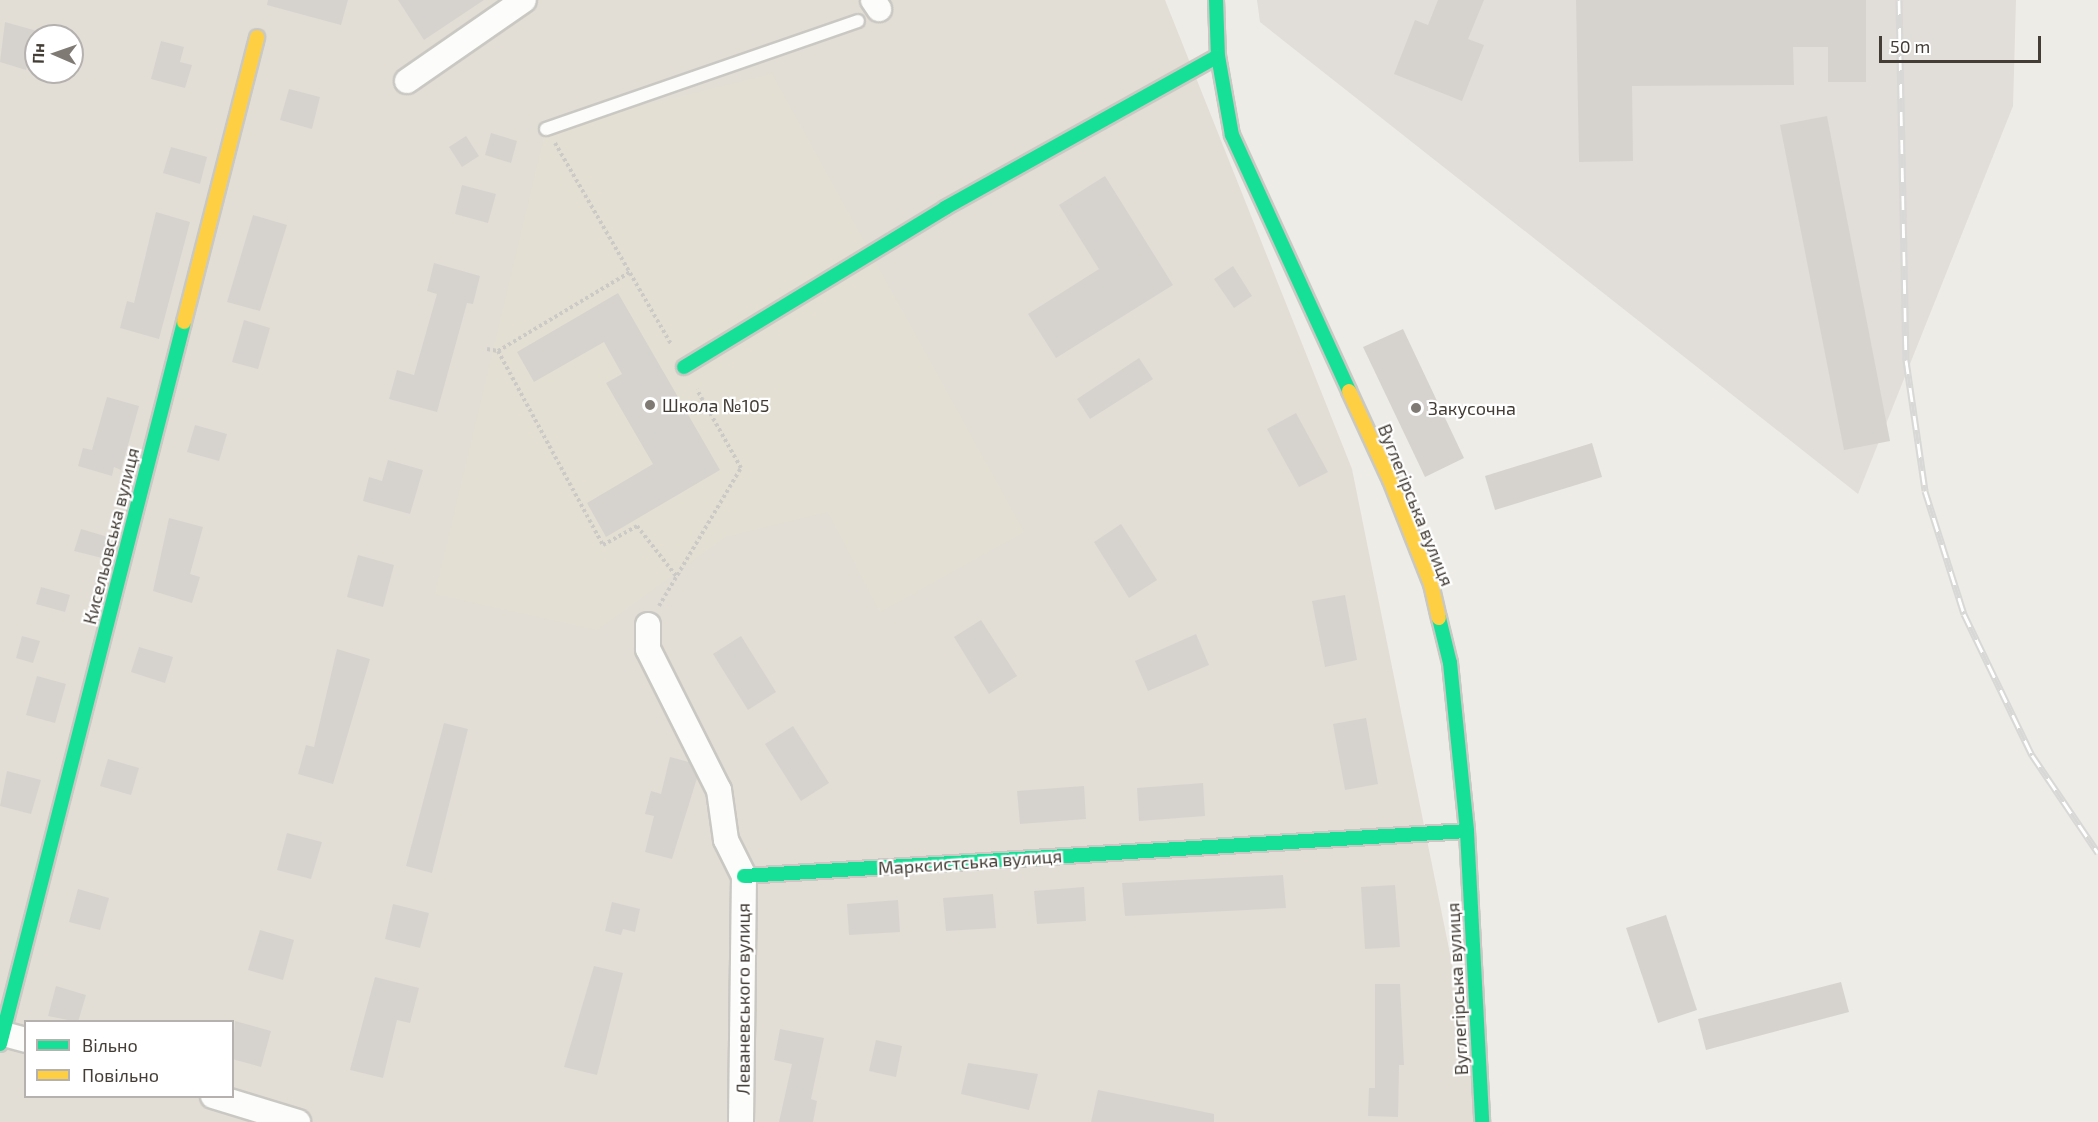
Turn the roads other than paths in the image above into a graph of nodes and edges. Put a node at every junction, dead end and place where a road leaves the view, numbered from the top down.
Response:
1 (524, 0) edge
2 (1216, 0) edge
3 (858, 21) dead end
4 (257, 37) dead end
5 (1218, 56) junction
6 (407, 81) dead end
7 (546, 129) dead end
8 (684, 367) dead end
9 (648, 625) dead end
10 (1467, 831) junction
11 (744, 876) junction
12 (7, 1038) edge
13 (220, 1098) edge
14 (298, 1122) edge
15 (741, 1122) edge
16 (1482, 1122) edge

1 - 6 street
2 - 5 street, Вуглегірська вулиця
3 - 7 lane
4 - 12 street, Кисельовська вулиця
5 - 8 street
5 - 10 street, Вуглегірська вулиця
9 - 11 street
10 - 11 street, Марксистська вулиця
10 - 16 street, Вуглегірська вулиця
11 - 15 street, Леваневського вулиця
13 - 14 street

